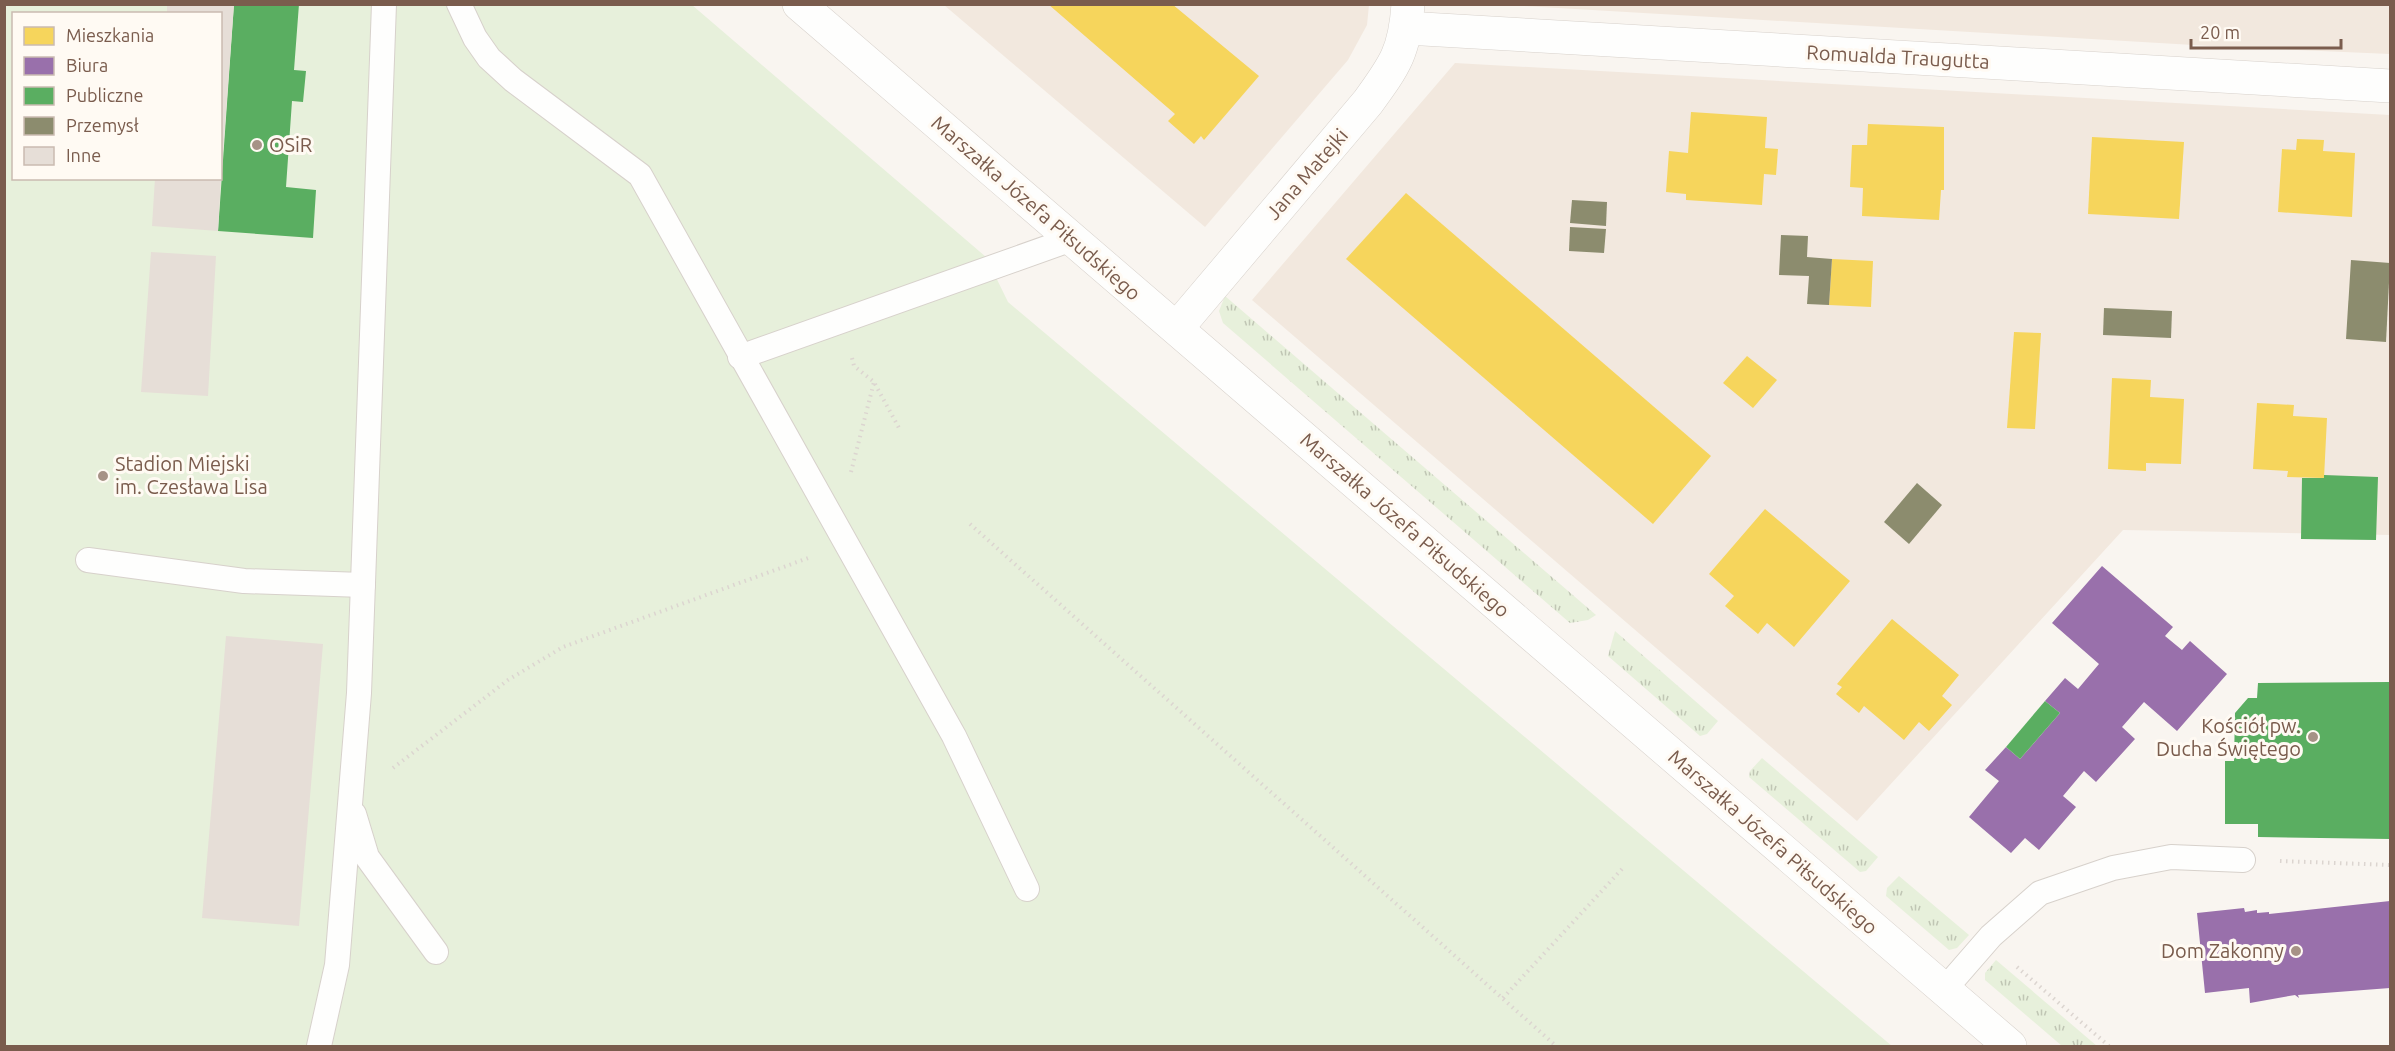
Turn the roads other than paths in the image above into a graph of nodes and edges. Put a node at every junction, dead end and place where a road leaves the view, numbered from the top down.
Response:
1 (384, 4) edge
2 (459, 4) edge
3 (799, 4) edge
4 (1407, 16) edge
5 (2391, 86) edge
6 (1072, 239) junction
7 (1177, 328) junction
8 (740, 357) junction
9 (88, 560) dead end
10 (363, 585) junction
11 (350, 801) junction
12 (2243, 860) road end
13 (1028, 889) dead end
14 (436, 952) dead end
15 (1944, 990) junction
16 (319, 1047) edge
17 (2010, 1047) edge

1 - 10 lane
2 - 8 lane
3 - 6 street, Marszałka Józefa Piłsudskiego
4 - 5 street, Romualda Traugutta
4 - 7 street, Jana Matejki
6 - 7 street, Marszałka Józefa Piłsudskiego
6 - 8 lane
7 - 15 street, Marszałka Józefa Piłsudskiego
8 - 13 lane
9 - 10 lane
10 - 11 lane
11 - 14 lane
11 - 16 lane
12 - 15 lane
15 - 17 street, Marszałka Józefa Piłsudskiego

